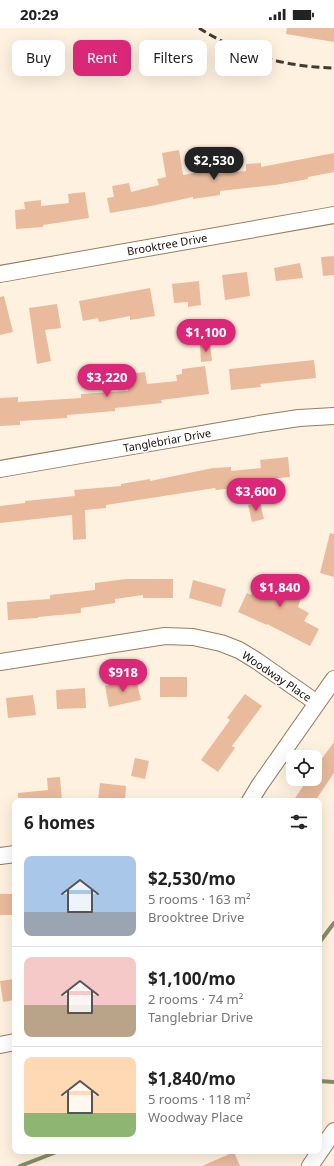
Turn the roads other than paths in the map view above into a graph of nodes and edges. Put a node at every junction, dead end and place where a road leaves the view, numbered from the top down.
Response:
1 (334, 215) edge
2 (0, 274) edge
3 (334, 416) edge
4 (0, 469) edge
5 (0, 662) edge
6 (334, 679) edge
7 (317, 703) junction
8 (252, 798) edge
9 (12, 854) edge
10 (0, 856) edge
11 (12, 1043) edge
12 (0, 1045) edge
13 (334, 1131) edge
14 (322, 1148) edge
15 (318, 1154) edge
16 (310, 1166) edge

1 - 2 street, Brooktree Drive
3 - 4 street, Tanglebriar Drive
5 - 7 street, Woodway Place
6 - 7 street
7 - 8 street
9 - 10 street
11 - 12 street
13 - 14 street
15 - 16 street

